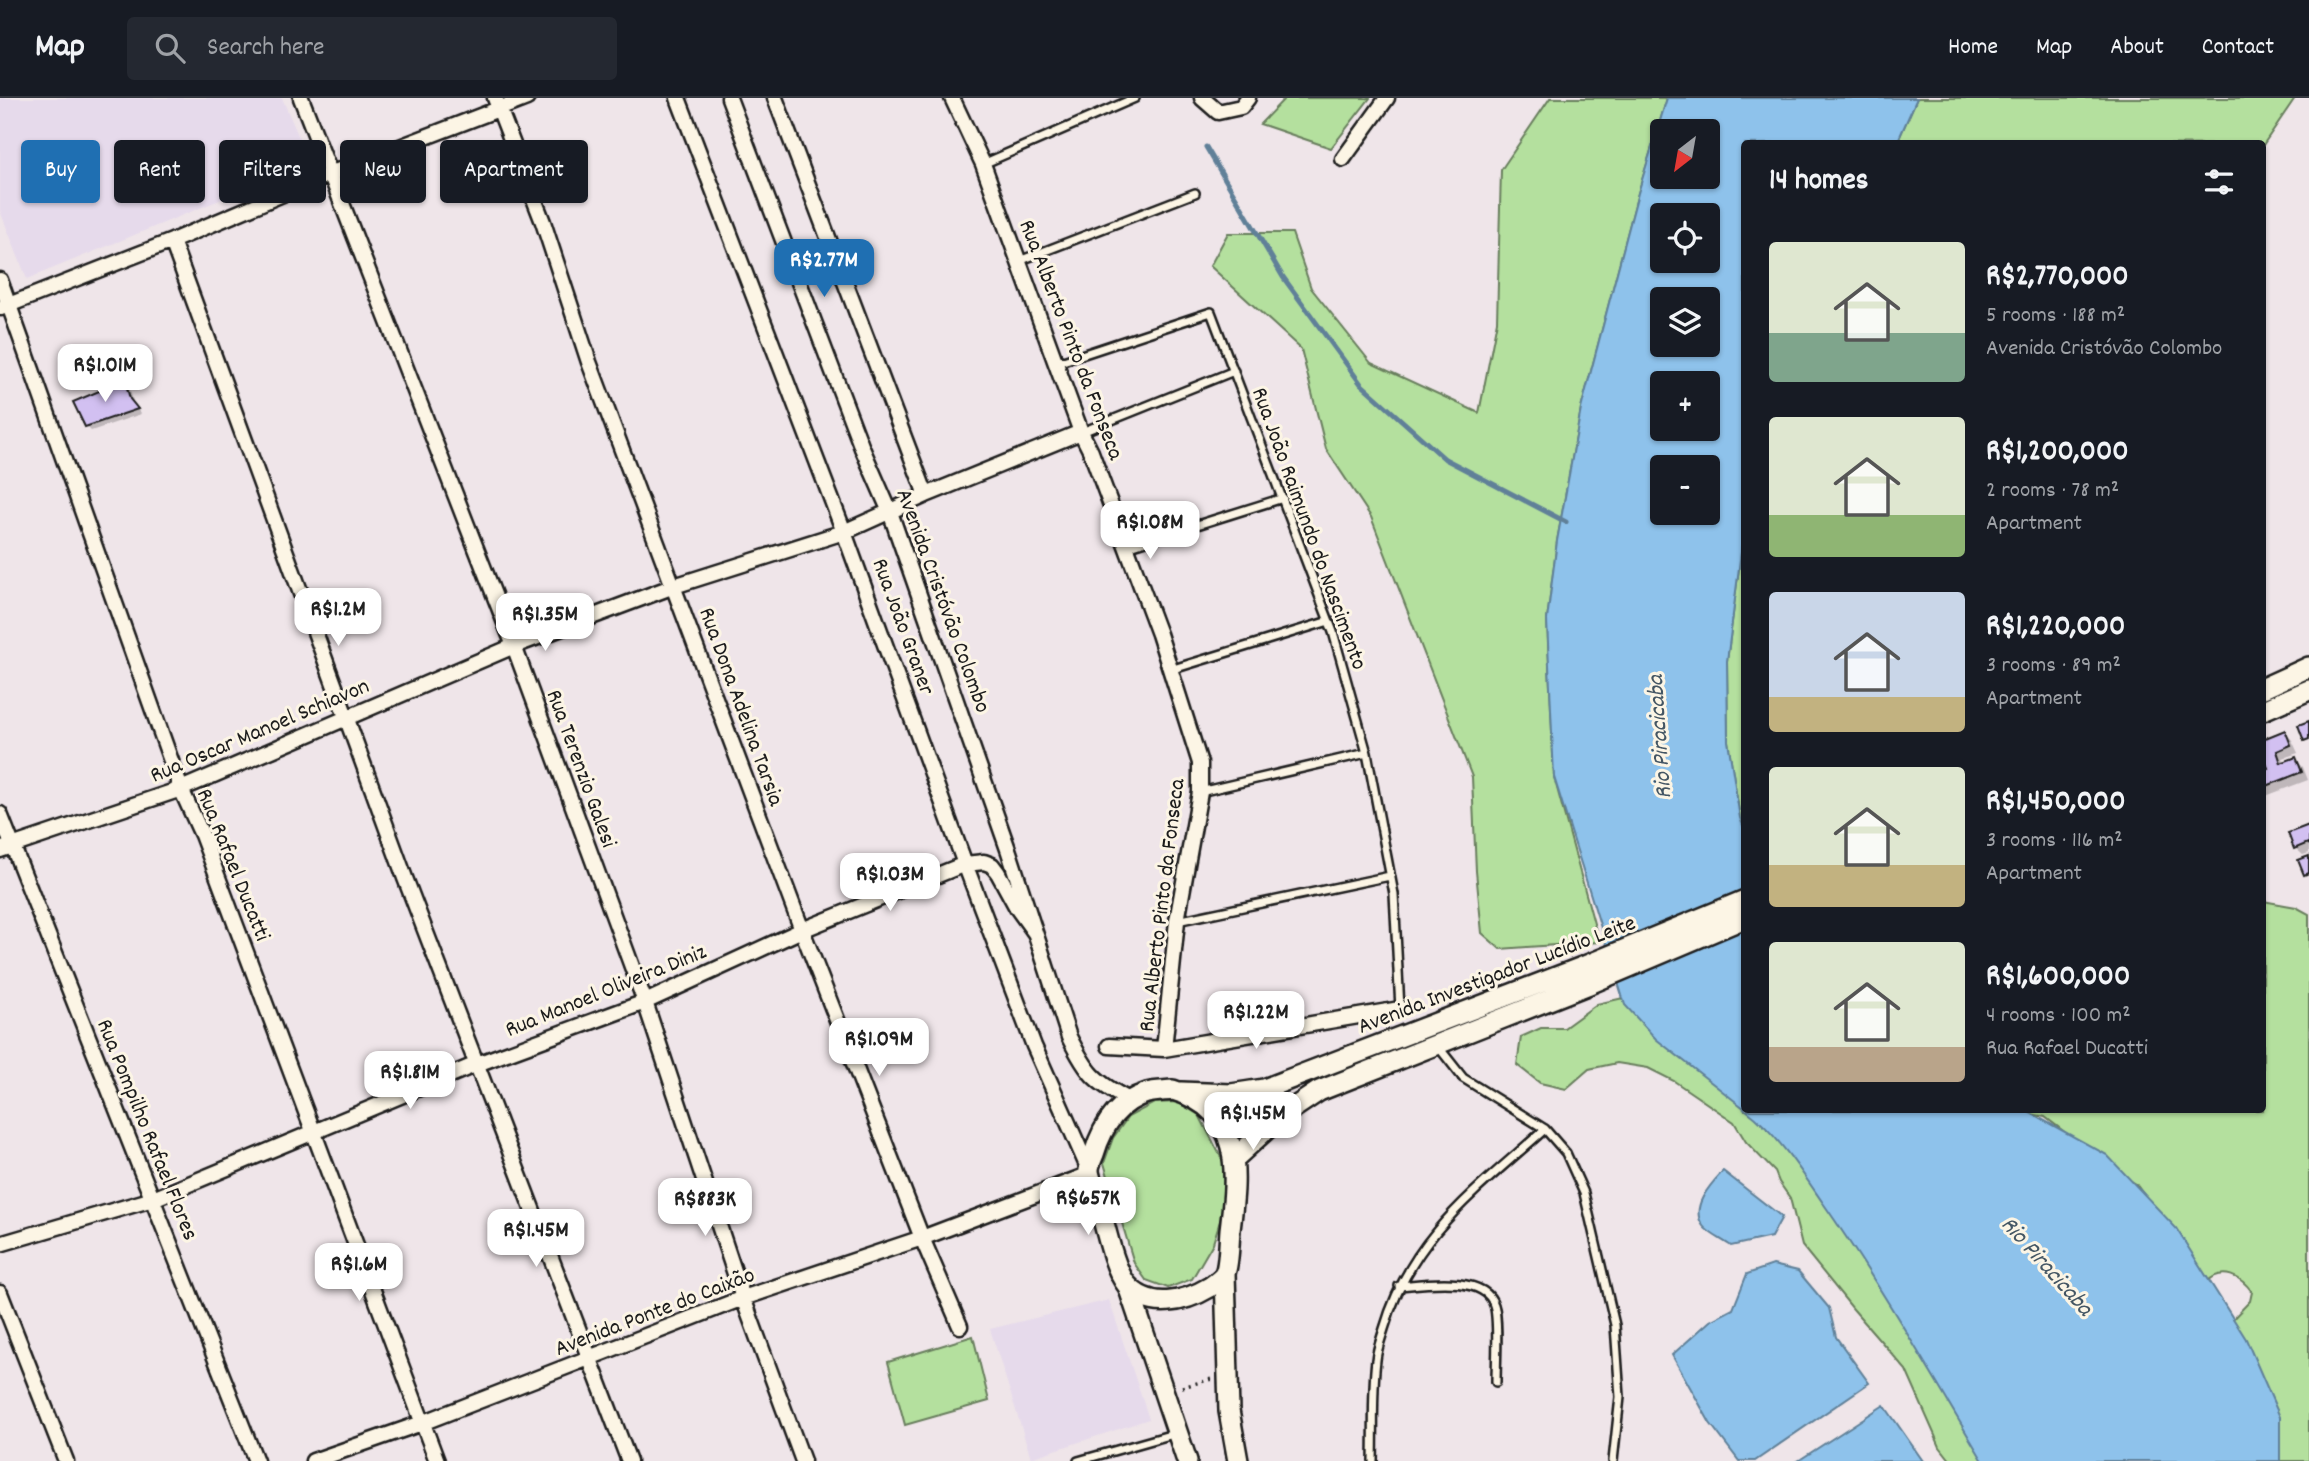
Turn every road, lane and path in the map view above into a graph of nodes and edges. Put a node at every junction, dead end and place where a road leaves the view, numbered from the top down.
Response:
1 (301, 98) edge
2 (527, 98) edge
3 (678, 98) edge
4 (729, 98) edge
5 (775, 98) edge
6 (952, 98) edge
7 (1135, 98) edge
8 (1202, 98) edge
9 (1387, 98) edge
10 (497, 103) edge
11 (1244, 103) edge
12 (1343, 159) dead end
13 (983, 164) junction
14 (332, 173) junction
15 (1195, 193) dead end
16 (173, 241) junction
17 (1019, 261) junction
18 (0, 280) edge
19 (5, 307) edge
20 (1057, 363) junction
21 (1234, 371) junction
22 (1081, 432) junction
23 (926, 495) junction
24 (1283, 498) junction
25 (890, 512) junction
26 (845, 532) junction
27 (1127, 547) junction
28 (674, 586) junction
29 (1329, 621) junction
30 (514, 646) junction
31 (2309, 667) edge
32 (1170, 670) junction
33 (2266, 687) edge
34 (2309, 690) edge
35 (2266, 709) edge
36 (345, 718) junction
37 (1367, 753) junction
38 (181, 789) junction
39 (1200, 792) junction
40 (0, 814) edge
41 (6, 848) edge
42 (965, 864) junction
43 (1390, 876) junction
44 (1741, 902) edge
45 (1741, 920) edge
46 (1177, 922) junction
47 (802, 930) junction
48 (1035, 933) junction
49 (1584, 976) junction
50 (645, 1002) junction
51 (1400, 1009) joint
52 (1437, 1045) junction
53 (1109, 1046) dead end
54 (1164, 1049) junction
55 (477, 1064) junction
56 (1181, 1092) junction
57 (1131, 1101) junction
58 (1545, 1129) junction
59 (313, 1132) junction
60 (1234, 1158) junction
61 (1090, 1172) junction
62 (153, 1199) junction
63 (922, 1238) junction
64 (0, 1244) edge
65 (1225, 1273) junction
66 (1128, 1286) junction
67 (1399, 1286) junction
68 (0, 1293) edge
69 (743, 1298) junction
70 (960, 1326) dead end
71 (589, 1360) junction
72 (1227, 1375) junction
73 (1496, 1382) dead end
74 (1163, 1392) junction
75 (422, 1423) junction
76 (1178, 1433) junction
77 (66, 1461) edge
78 (256, 1461) edge
79 (313, 1461) edge
80 (437, 1461) edge
81 (629, 1461) edge
82 (803, 1461) edge
83 (1078, 1461) edge
84 (1187, 1461) edge
85 (1238, 1461) edge
86 (1373, 1461) edge
87 (1613, 1461) edge

1 - 14 street, Rua Terenzio Galesi
2 - 10 street
3 - 26 street, Rua João Graner
4 - 25 street, Avenida Cristóvão Colombo
5 - 23 street, Avenida Cristóvão Colombo
6 - 13 street, Rua Alberto Pinto da Fonseca
7 - 13 lane
8 - 11 street
9 - 12 street
10 - 14 street
10 - 28 street, Rua Dona Adelina Tarsia
13 - 17 street, Rua Alberto Pinto da Fonseca
14 - 16 street
14 - 30 street, Rua Terenzio Galesi
15 - 17 lane
16 - 19 street
16 - 36 street
17 - 20 street, Rua Alberto Pinto da Fonseca
18 - 19 street, Rua Rafael Ducatti
19 - 38 street, Rua Rafael Ducatti
20 - 21 lane, Rua João Raimundo do Nascimento
20 - 22 street, Rua Alberto Pinto da Fonseca
21 - 22 lane
21 - 24 lane, Rua João Raimundo do Nascimento
22 - 23 street, Rua Oscar Manoel Schiavon
22 - 27 street, Rua Alberto Pinto da Fonseca
23 - 25 street, Rua Oscar Manoel Schiavon
24 - 27 lane
24 - 29 lane, Rua João Raimundo do Nascimento
25 - 26 street, Rua Oscar Manoel Schiavon
25 - 48 street, Avenida Cristóvão Colombo
26 - 28 street, Rua Oscar Manoel Schiavon
26 - 42 street, Rua João Graner
27 - 32 street, Rua Alberto Pinto da Fonseca
28 - 30 street, Rua Oscar Manoel Schiavon
28 - 47 street, Rua Dona Adelina Tarsia
29 - 32 lane
29 - 37 lane, Rua João Raimundo do Nascimento
30 - 36 street, Rua Oscar Manoel Schiavon
30 - 50 street, Rua Terenzio Galesi
31 - 33 main road
32 - 39 street, Rua Alberto Pinto da Fonseca
34 - 35 main road
36 - 38 street, Rua Oscar Manoel Schiavon
36 - 55 street
37 - 39 lane
37 - 43 lane, Rua João Raimundo do Nascimento
38 - 41 street, Rua Oscar Manoel Schiavon
38 - 59 street, Rua Rafael Ducatti
39 - 46 street, Rua Alberto Pinto da Fonseca
40 - 41 street, Rua Pompilho Rafael Flores
41 - 62 street, Rua Pompilho Rafael Flores
42 - 47 street, Rua Manoel Oliveira Diniz
42 - 48 street
42 - 61 street, Rua João Graner
43 - 46 lane
43 - 51 lane, Rua João Raimundo do Nascimento
44 - 49 main road, Avenida Investigador Lucídio Leite
45 - 49 main road, Avenida Investigador Lucídio Leite
46 - 54 street, Rua Alberto Pinto da Fonseca
47 - 50 street, Rua Manoel Oliveira Diniz
47 - 63 street, Rua Dona Adelina Tarsia
48 - 57 street, Avenida Cristóvão Colombo
49 - 52 main road, Avenida Investigador Lucídio Leite
49 - 56 main road, Avenida Investigador Lucídio Leite
50 - 55 street, Rua Manoel Oliveira Diniz
50 - 69 street, Rua Terenzio Galesi
51 - 54 street
52 - 58 lane
52 - 60 main road, Avenida Investigador Lucídio Leite
53 - 54 street
55 - 59 street, Rua Manoel Oliveira Diniz
55 - 71 street
56 - 57 main road
56 - 60 main road
57 - 61 main road
58 - 67 lane
58 - 87 lane
59 - 62 street, Rua Manoel Oliveira Diniz
59 - 75 street, Rua Rafael Ducatti
60 - 65 main road
61 - 63 street, Avenida Ponte do Caixão
61 - 66 main road
62 - 64 street, Rua Manoel Oliveira Diniz
62 - 78 street, Rua Pompilho Rafael Flores
63 - 69 street, Avenida Ponte do Caixão
63 - 70 street, Rua Dona Adelina Tarsia
65 - 66 main road
65 - 72 main road
66 - 74 main road
67 - 73 lane
67 - 86 lane
68 - 77 street
69 - 71 street, Avenida Ponte do Caixão
69 - 82 street, Rua Terenzio Galesi
71 - 75 street, Avenida Ponte do Caixão
71 - 81 street
72 - 74 path
72 - 85 main road
74 - 76 main road
75 - 79 street, Avenida Ponte do Caixão
75 - 80 street, Rua Rafael Ducatti
76 - 83 lane
76 - 84 main road

